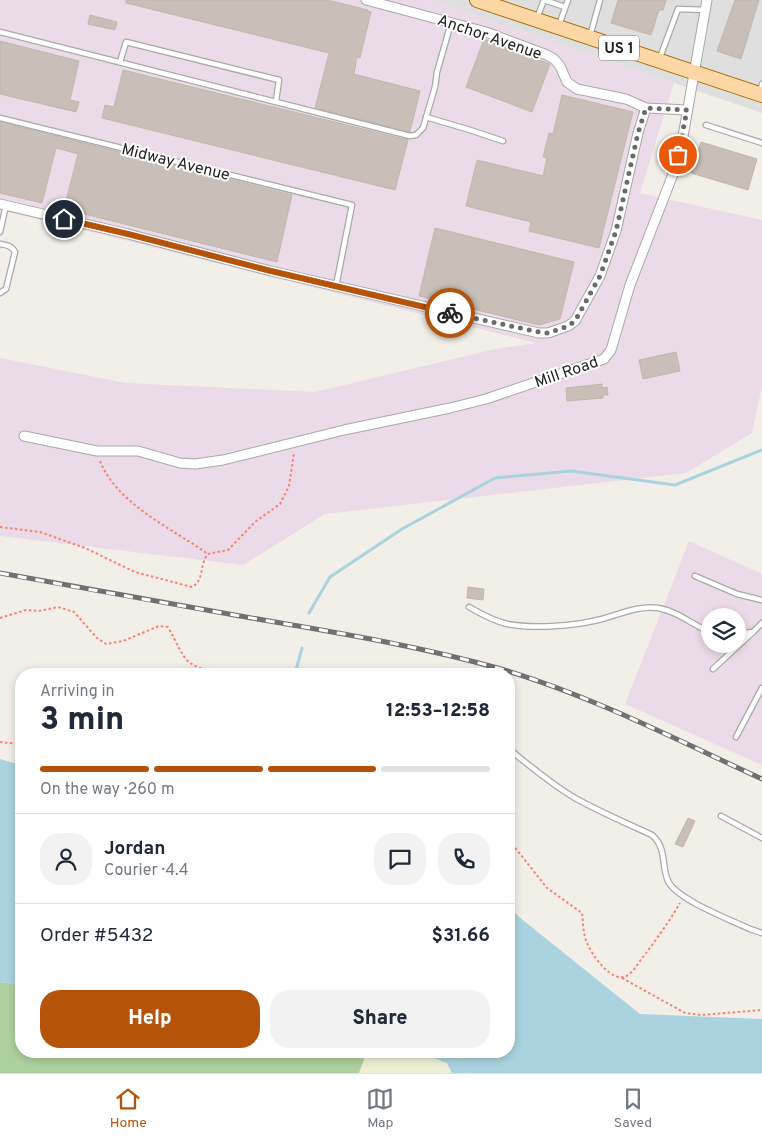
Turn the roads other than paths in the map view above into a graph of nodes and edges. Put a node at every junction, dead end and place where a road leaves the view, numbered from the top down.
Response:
1 (366, 0) edge
2 (544, 0) edge
3 (568, 0) edge
4 (600, 0) edge
5 (707, 0) edge
6 (485, 1) edge
7 (565, 7) junction
8 (705, 10) junction
9 (537, 20) junction
10 (452, 22) junction
11 (558, 27) junction
12 (0, 32) edge
13 (590, 38) junction
14 (659, 61) junction
15 (120, 62) junction
16 (694, 72) junction
17 (761, 91) edge
18 (276, 101) junction
19 (646, 108) junction
20 (687, 110) junction
21 (426, 117) junction
22 (0, 118) edge
23 (706, 125) dead end
24 (503, 141) dead end
25 (762, 143) edge
26 (3, 205) edge
27 (0, 232) edge
28 (0, 244) edge
29 (336, 286) junction
30 (0, 293) edge
31 (24, 436) dead end
32 (696, 576) dead end
33 (762, 600) edge
34 (469, 607) dead end
35 (762, 623) edge
36 (701, 627) edge
37 (753, 632) junction
38 (746, 633) edge
39 (714, 668) dead end
40 (762, 688) edge
41 (736, 737) dead end
42 (515, 754) edge
43 (721, 816) dead end
44 (762, 838) edge
45 (762, 933) edge

1 - 10 street, Anchor Avenue
2 - 7 lane
2 - 9 lane
3 - 7 lane
4 - 13 lane
5 - 8 street, Mill Road
6 - 9 main road, US 1
7 - 11 lane
8 - 14 lane
8 - 16 street, Mill Road
9 - 11 main road, US 1
10 - 19 street, Anchor Avenue
10 - 21 lane
11 - 13 main road, US 1
12 - 15 lane
13 - 14 main road, US 1
14 - 16 main road, US 1
15 - 18 lane
15 - 18 lane
16 - 17 main road, US 1
16 - 20 street, Mill Road
18 - 21 lane
19 - 20 street, Anchor Avenue
19 - 29 street
20 - 31 street, Mill Road
21 - 24 lane
22 - 29 lane, Midway Avenue
23 - 25 lane
26 - 27 lane
26 - 29 street
28 - 30 lane
32 - 33 lane
34 - 36 lane
35 - 37 lane
37 - 38 lane
37 - 39 lane
40 - 41 lane
42 - 45 lane
43 - 44 lane

